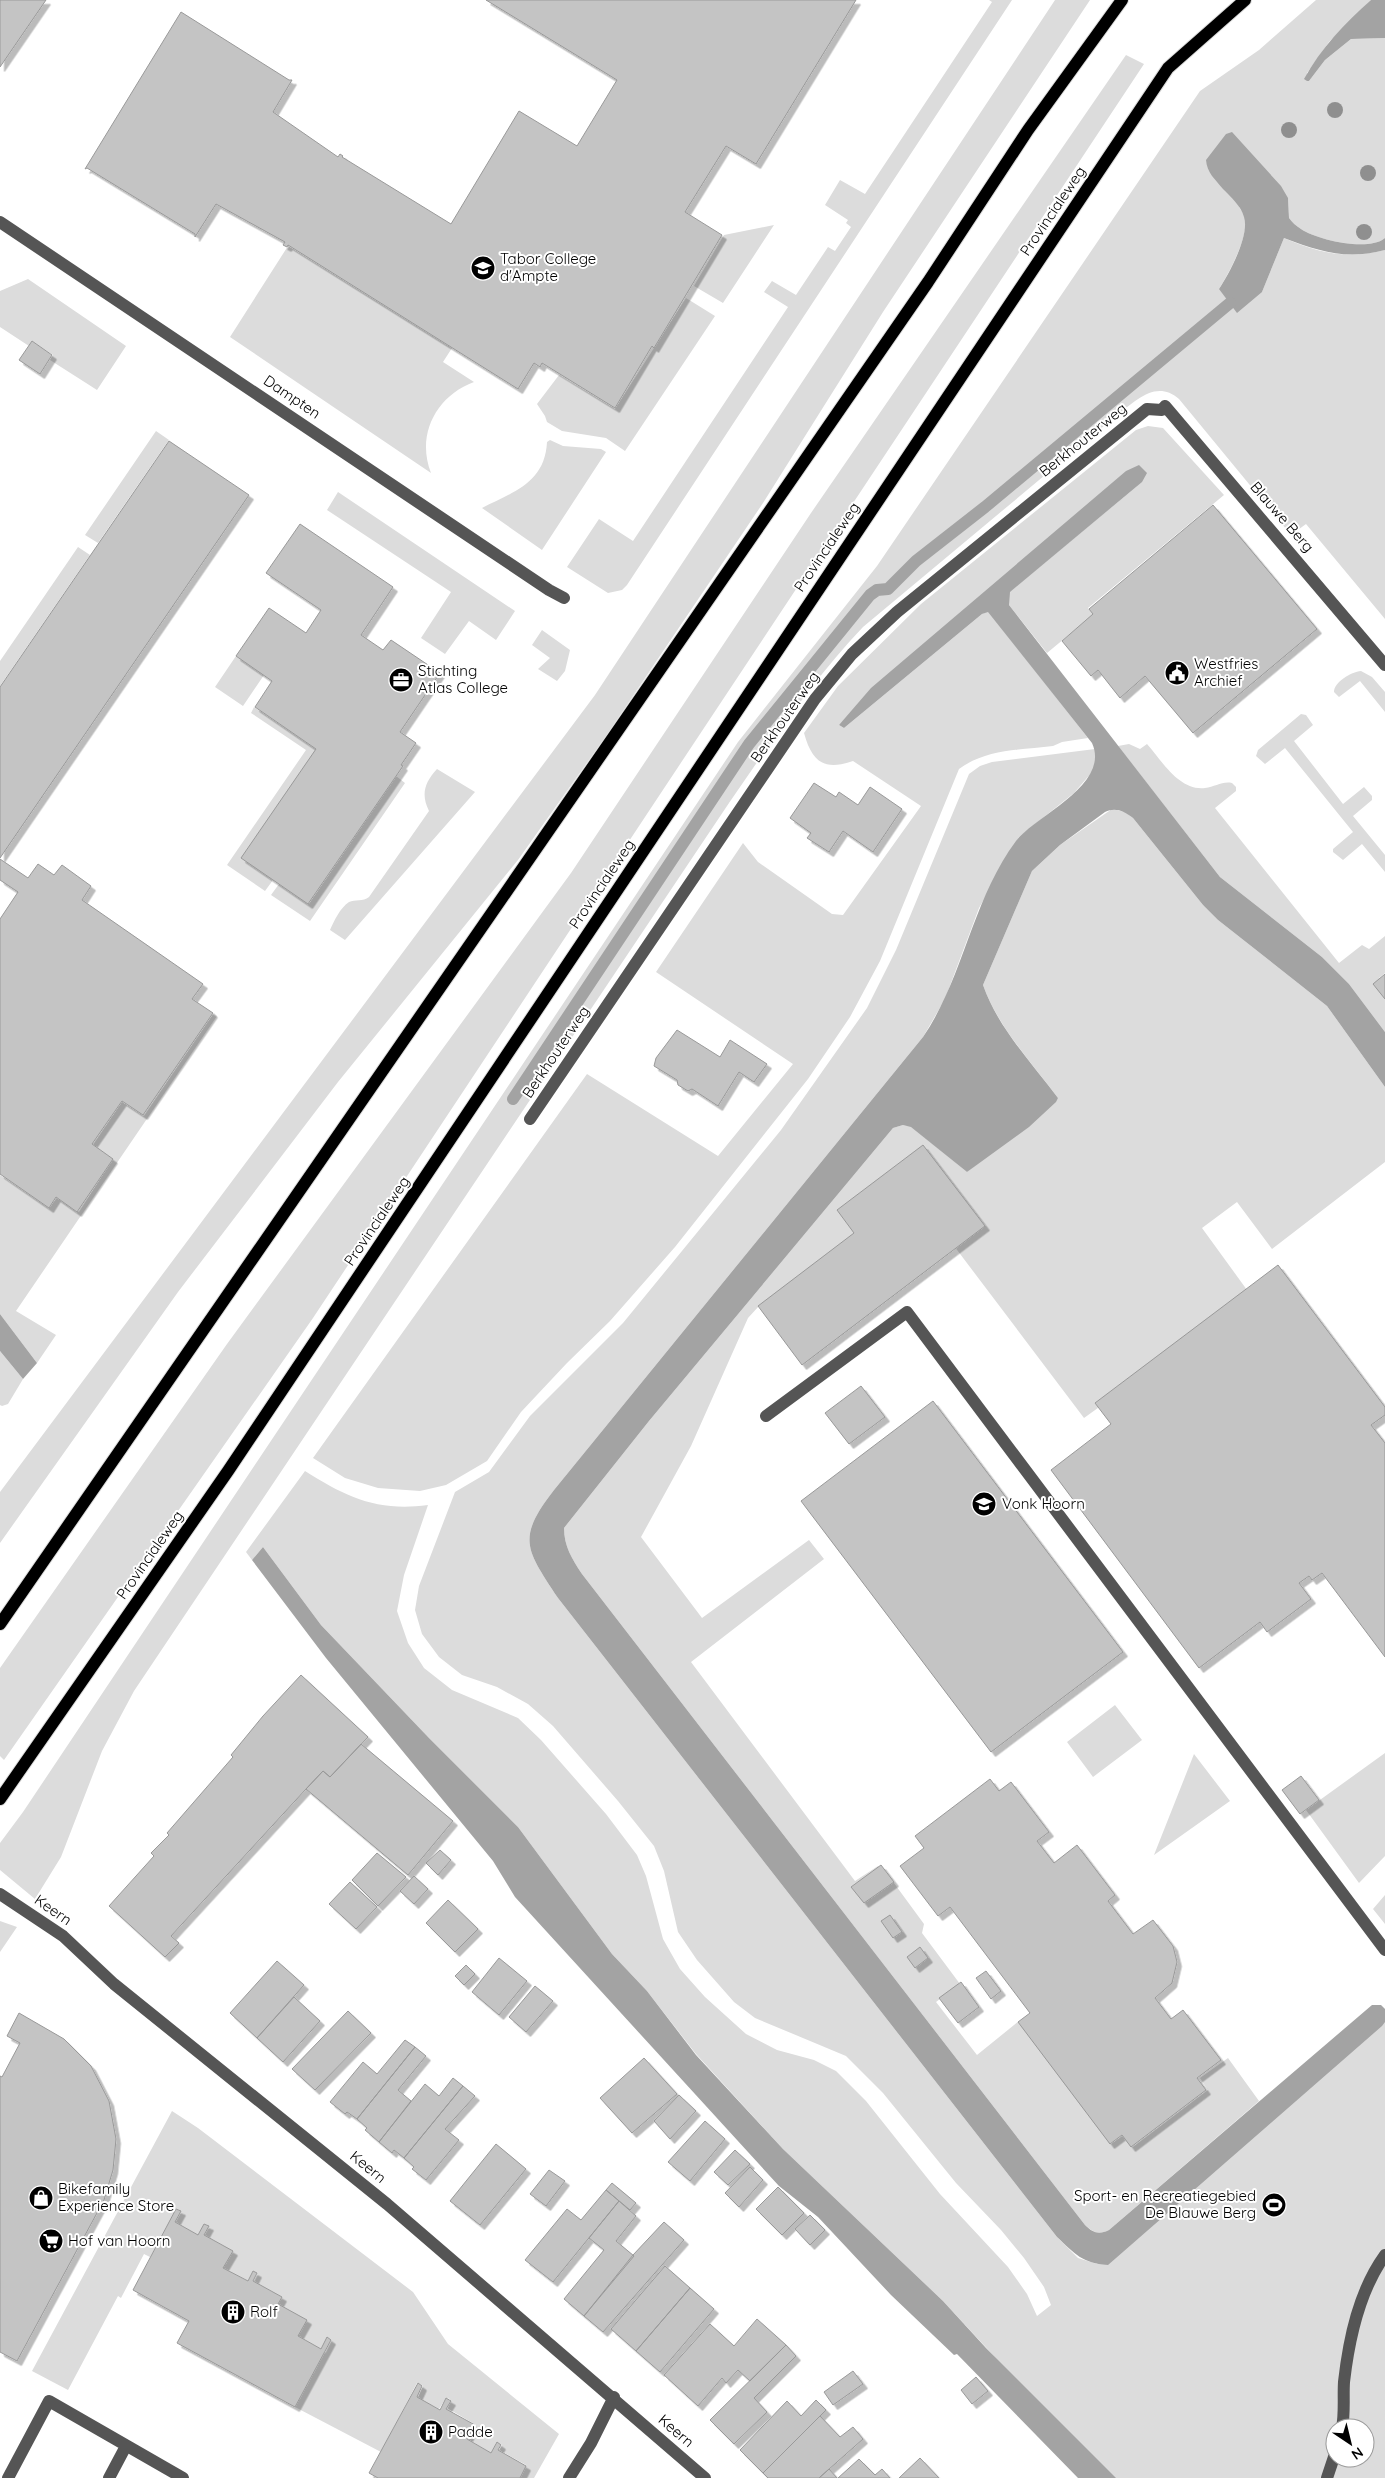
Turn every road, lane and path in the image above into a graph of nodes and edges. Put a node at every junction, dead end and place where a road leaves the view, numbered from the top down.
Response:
1 (1122, 0) edge
2 (1245, 0) edge
3 (0, 223) edge
4 (1147, 408) joint
5 (564, 598) dead end
6 (1385, 666) edge
7 (530, 1119) dead end
8 (766, 1416) dead end
9 (0, 1624) edge
10 (0, 1799) edge
11 (0, 1894) edge
12 (1385, 1950) edge
13 (1385, 2255) edge
14 (614, 2397) junction
15 (1342, 2418) edge
16 (126, 2446) junction
17 (8, 2478) edge
18 (109, 2478) edge
19 (183, 2478) edge
20 (569, 2478) edge
21 (705, 2478) edge

1 - 9 main road
2 - 10 main road, Provincialeweg
3 - 5 street, Dampten
4 - 6 street, Blauwe Berg
4 - 7 street, Berkhouterweg
8 - 12 street
11 - 14 street, Keern
13 - 15 street
14 - 20 street
14 - 21 street, Keern
16 - 17 street
16 - 18 street
16 - 19 street

